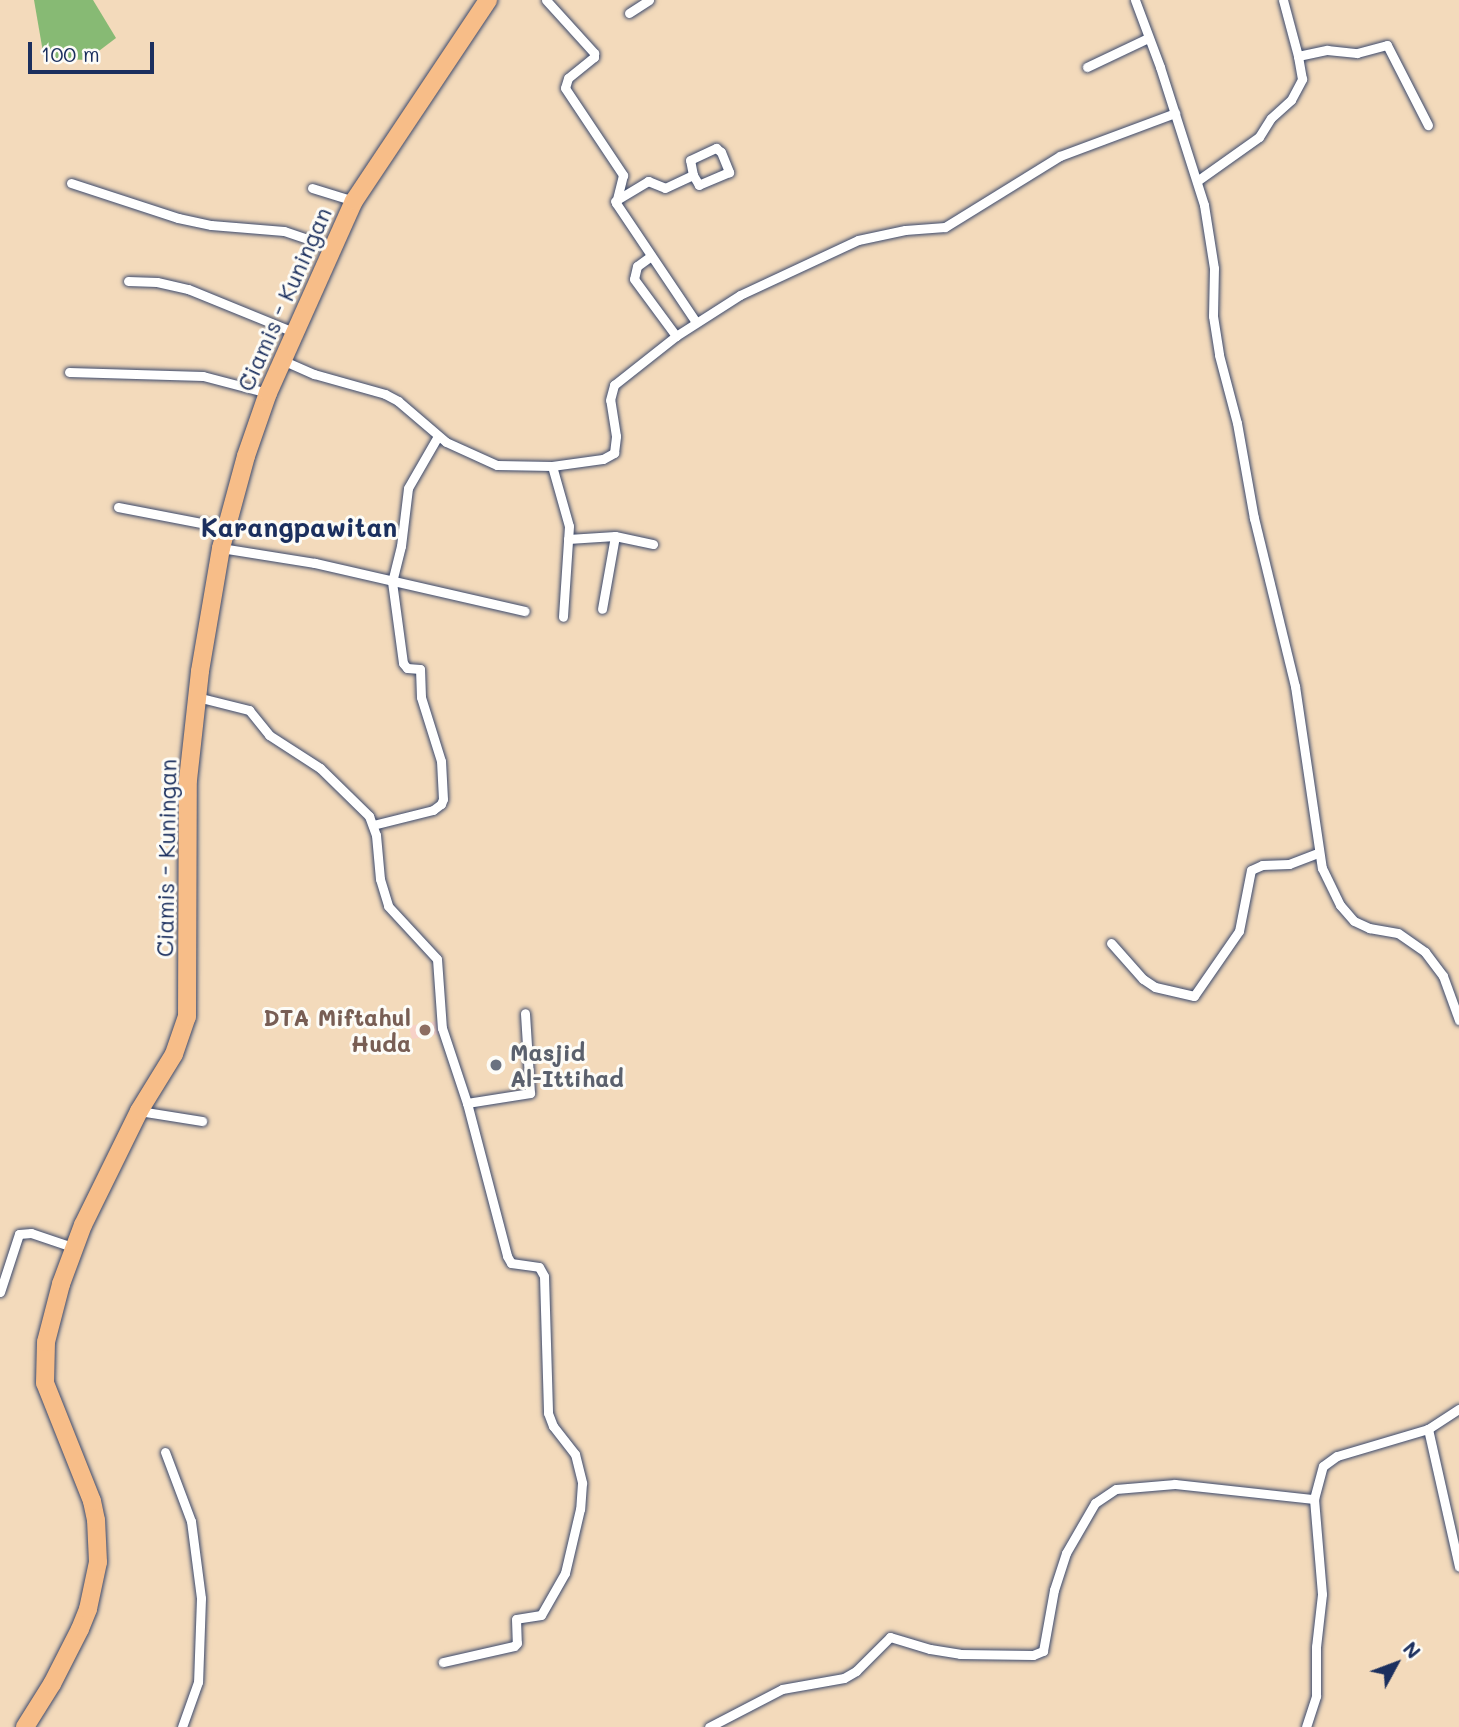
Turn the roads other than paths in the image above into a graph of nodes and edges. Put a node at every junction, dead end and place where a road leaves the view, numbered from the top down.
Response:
1 (488, 0) edge
2 (546, 0) edge
3 (649, 0) edge
4 (1135, 0) edge
5 (1283, 0) edge
6 (629, 12) dead end
7 (1148, 38) junction
8 (1297, 56) junction
9 (1087, 67) dead end
10 (1175, 113) junction
11 (1427, 125) dead end
12 (693, 175) junction
13 (1197, 181) junction
14 (71, 183) dead end
15 (312, 188) dead end
16 (354, 201) junction
17 (615, 201) junction
18 (334, 248) junction
19 (651, 256) junction
20 (128, 281) dead end
21 (695, 322) junction
22 (296, 333) junction
23 (676, 336) junction
24 (282, 360) junction
25 (69, 372) dead end
26 (268, 393) junction
27 (438, 436) junction
28 (552, 466) junction
29 (118, 507) dead end
30 (227, 528) junction
31 (615, 536) junction
32 (568, 539) junction
33 (653, 544) dead end
34 (221, 548) junction
35 (393, 582) junction
36 (602, 609) dead end
37 (525, 611) dead end
38 (563, 617) dead end
39 (197, 697) junction
40 (373, 825) junction
41 (1317, 853) junction
42 (1111, 943) dead end
43 (525, 1013) dead end
44 (1459, 1020) edge
45 (467, 1103) junction
46 (139, 1111) junction
47 (202, 1121) dead end
48 (75, 1248) junction
49 (0, 1292) edge
50 (1459, 1409) edge
51 (1428, 1429) junction
52 (165, 1452) dead end
53 (1314, 1499) junction
54 (1459, 1567) edge
55 (443, 1661) dead end
56 (25, 1727) edge
57 (182, 1727) edge
58 (709, 1727) edge
59 (1306, 1727) edge

1 - 16 highway, Ciamis - Kuningan
2 - 17 street
3 - 6 street
4 - 7 street
5 - 8 street
7 - 9 street
7 - 10 street
8 - 11 street
8 - 13 street
10 - 13 street
10 - 21 street
12 - 12 street
12 - 17 street
13 - 41 street
14 - 18 street
15 - 16 street
16 - 18 highway, Ciamis - Kuningan
17 - 19 street
18 - 22 highway, Ciamis - Kuningan
19 - 21 street
19 - 23 street
20 - 22 street
21 - 23 street
22 - 24 highway, Ciamis - Kuningan
23 - 28 street
24 - 26 highway, Ciamis - Kuningan
24 - 27 street
25 - 26 street
26 - 30 highway, Ciamis - Kuningan
27 - 28 street
27 - 35 street
28 - 32 street
29 - 30 street
30 - 34 highway, Ciamis - Kuningan
31 - 32 street
31 - 33 street
31 - 36 street
32 - 38 street
34 - 35 street
34 - 39 highway, Ciamis - Kuningan
35 - 37 street
35 - 40 street
39 - 40 street
39 - 46 highway, Ciamis - Kuningan
40 - 45 street
41 - 42 street
41 - 44 street
43 - 45 street
45 - 55 street
46 - 47 street
46 - 48 highway, Ciamis - Kuningan
48 - 49 street
48 - 56 highway, Ciamis - Kuningan
50 - 51 street
51 - 53 street
51 - 54 street
52 - 57 street
53 - 58 street
53 - 59 street

